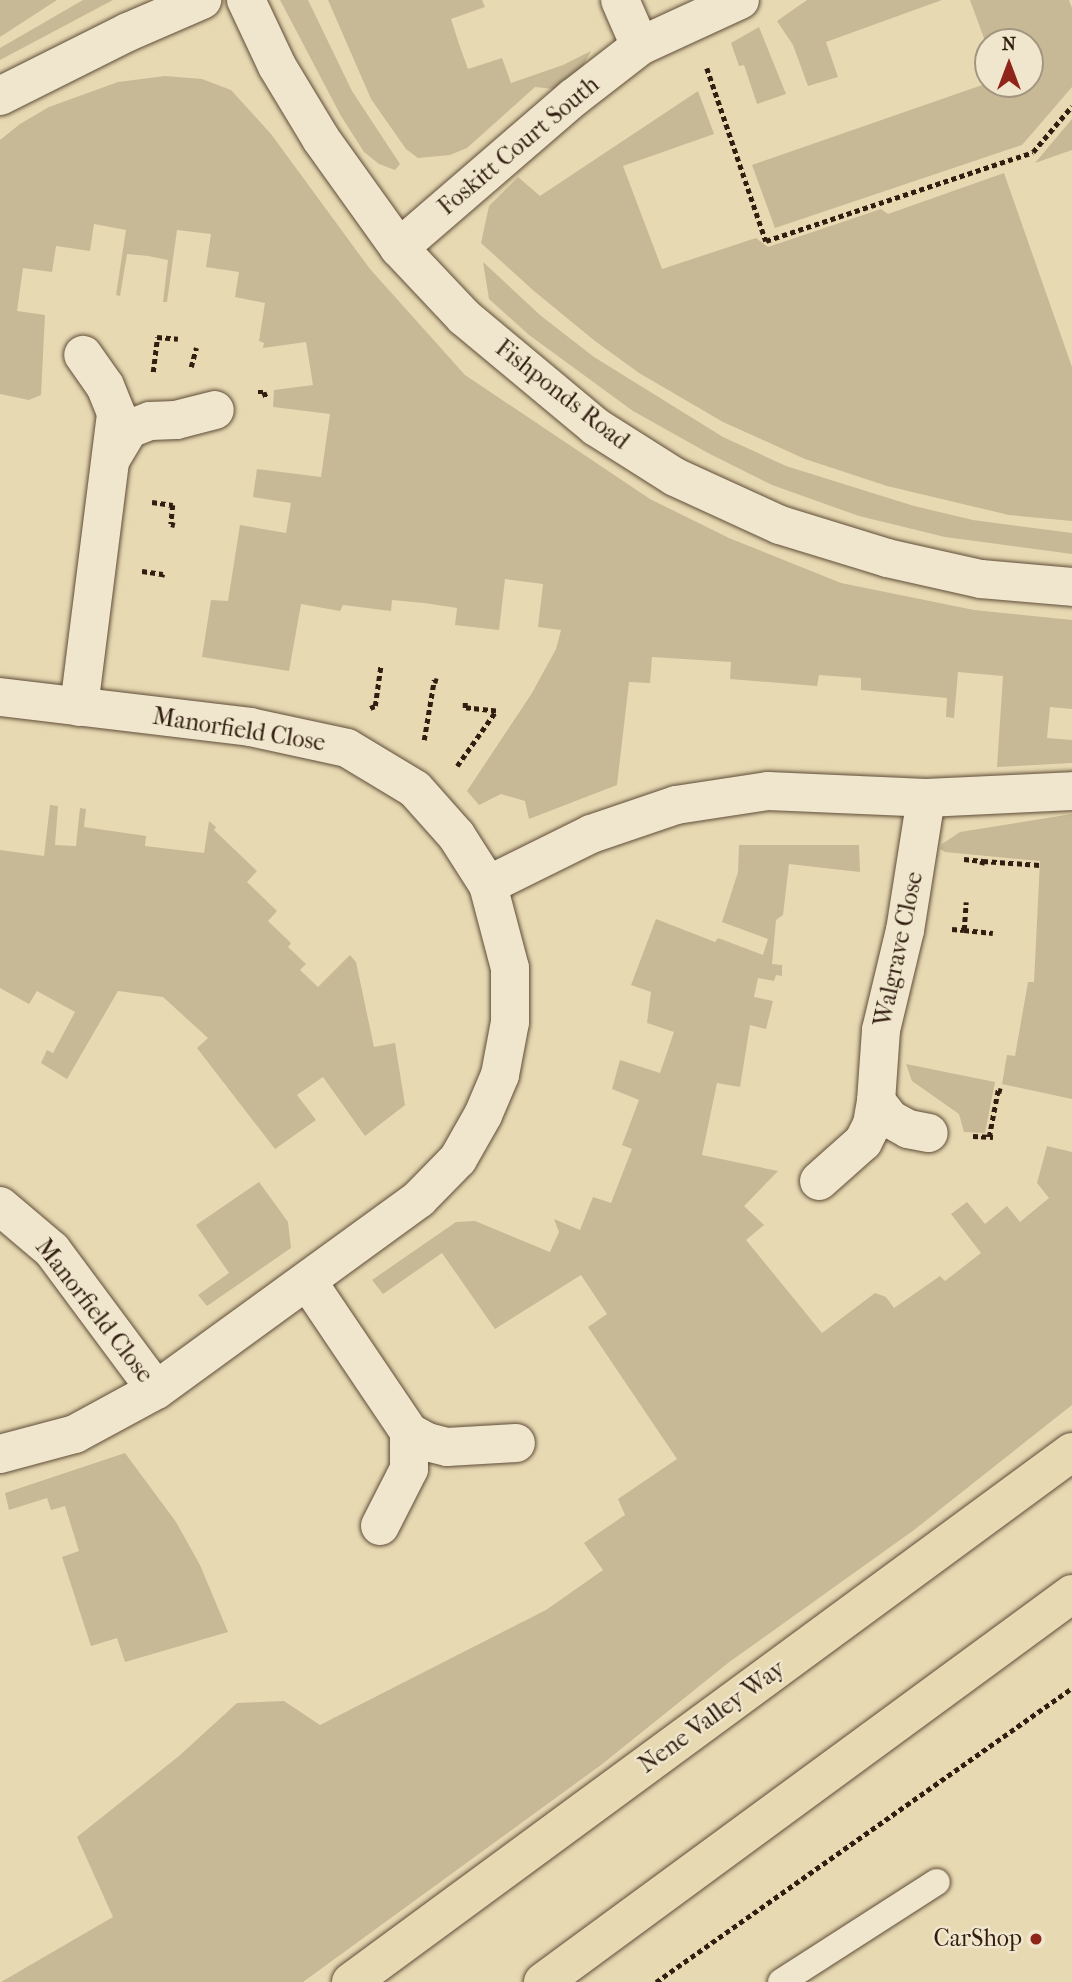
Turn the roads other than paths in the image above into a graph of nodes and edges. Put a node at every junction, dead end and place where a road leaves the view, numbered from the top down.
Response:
1 (202, 0) edge
2 (246, 0) edge
3 (620, 0) edge
4 (740, 0) edge
5 (640, 46) junction
6 (0, 96) edge
7 (400, 248) junction
8 (83, 355) dead end
9 (215, 410) dead end
10 (111, 460) junction
11 (1072, 587) edge
12 (0, 697) edge
13 (79, 707) junction
14 (1072, 790) edge
15 (926, 798) junction
16 (488, 885) junction
17 (876, 1101) junction
18 (929, 1133) dead end
19 (819, 1181) dead end
20 (0, 1206) edge
21 (308, 1282) junction
22 (156, 1390) junction
23 (409, 1432) junction
24 (516, 1443) dead end
25 (1072, 1452) edge
26 (0, 1454) edge
27 (380, 1526) dead end
28 (1072, 1594) edge
29 (937, 1882) dead end
30 (351, 1982) edge
31 (543, 1982) edge
32 (781, 1982) edge

1 - 6 street
2 - 7 street, Fishponds Road
3 - 5 street
4 - 5 street, Foskitt Court South
5 - 7 street, Foskitt Court South
7 - 11 street, Fishponds Road
8 - 10 street
9 - 10 street
10 - 13 street
12 - 13 street, Manorfield Close
13 - 16 street, Manorfield Close
14 - 15 street
15 - 16 street
15 - 17 street, Walgrave Close
16 - 21 street, Manorfield Close
17 - 18 street
17 - 19 street, Walgrave Close
20 - 22 street, Manorfield Close
21 - 22 street, Manorfield Close
21 - 23 street
22 - 26 street, Manorfield Close
23 - 24 street
23 - 27 street
25 - 30 highway, Nene Valley Way
28 - 31 highway
29 - 32 lane

